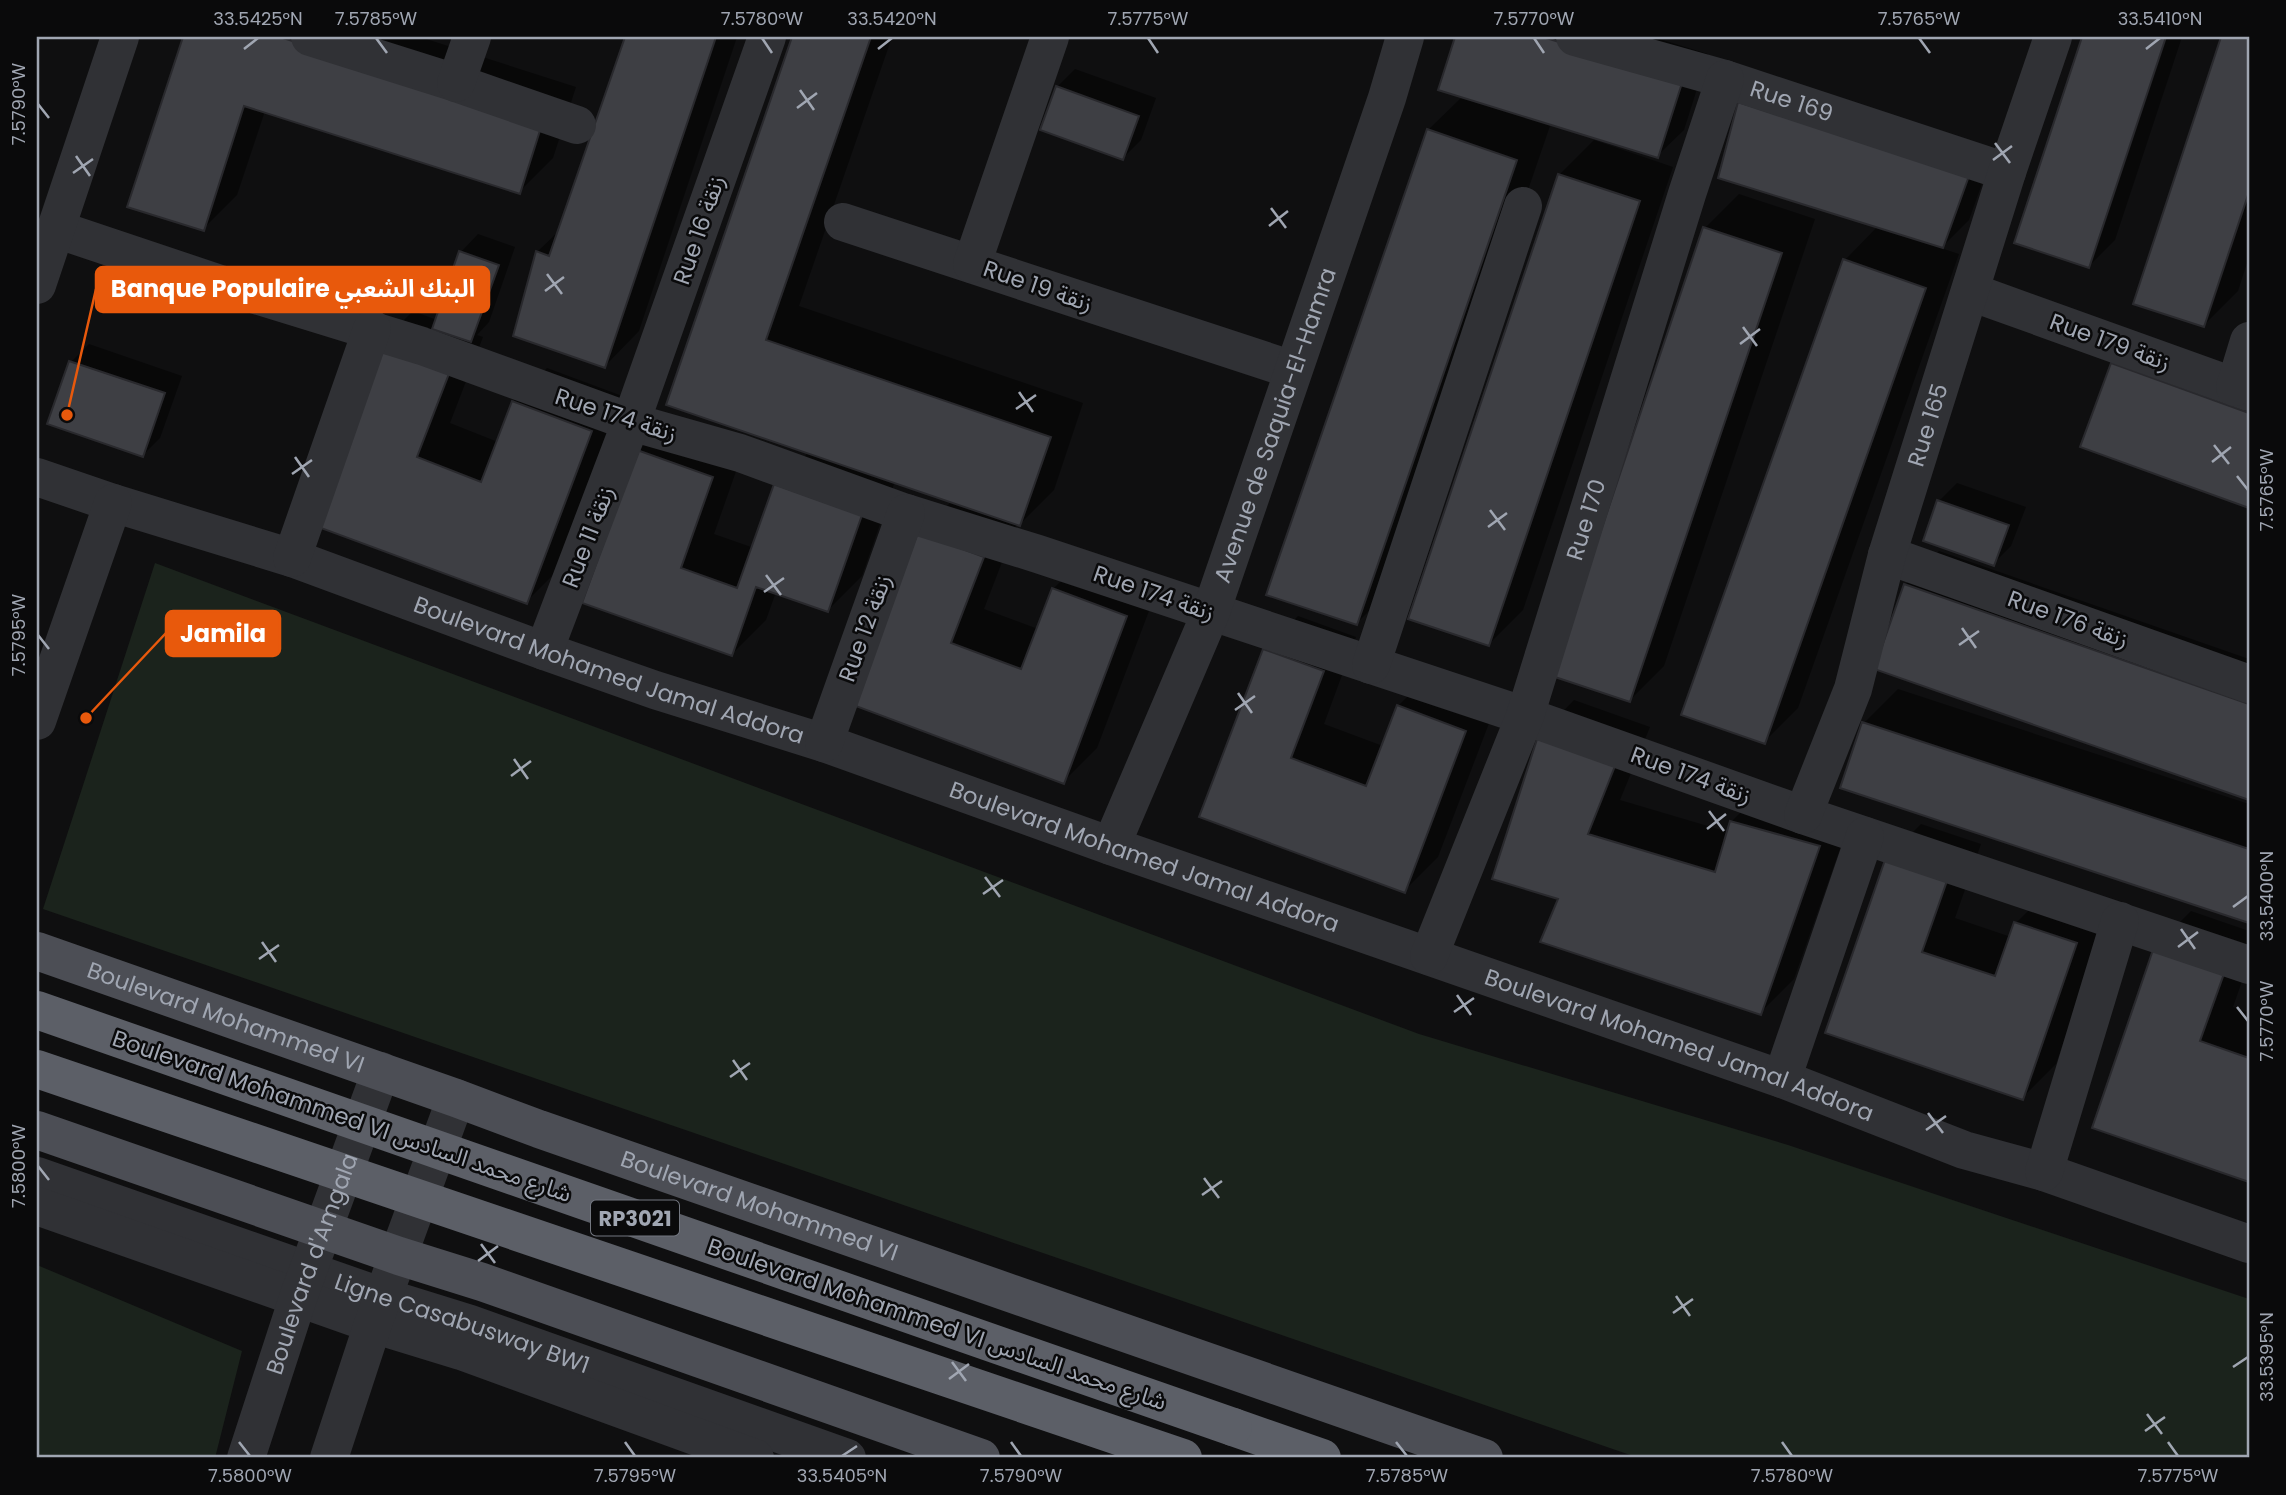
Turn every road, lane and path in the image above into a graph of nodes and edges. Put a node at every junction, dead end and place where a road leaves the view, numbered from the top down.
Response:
1 (120, 37) edge
2 (310, 37) edge
3 (472, 37) edge
4 (767, 37) edge
5 (1050, 37) edge
6 (1405, 37) edge
7 (1575, 37) edge
8 (2053, 37) edge
9 (1725, 79) junction
10 (456, 83) junction
11 (577, 125) dead end
12 (2007, 172) junction
13 (1523, 206) dead end
14 (843, 222) dead end
15 (56, 229) junction
16 (972, 264) junction
17 (37, 285) edge
18 (1971, 292) junction
19 (372, 329) junction
20 (2249, 341) edge
21 (1293, 370) junction
22 (2242, 389) edge
23 (631, 422) junction
24 (37, 477) edge
25 (113, 503) junction
26 (906, 513) junction
27 (1887, 555) junction
28 (292, 558) junction
29 (1211, 612) junction
30 (544, 651) junction
31 (1371, 665) junction
32 (2249, 684) edge
33 (1525, 716) junction
34 (37, 721) edge
35 (824, 743) junction
36 (1803, 815) junction
37 (1865, 836) junction
38 (1111, 846) junction
39 (2120, 921) junction
40 (37, 951) edge
41 (1429, 956) junction
42 (2249, 965) edge
43 (37, 1010) edge
44 (37, 1069) edge
45 (381, 1071) junction
46 (1782, 1079) junction
47 (456, 1098) junction
48 (37, 1130) edge
49 (2043, 1172) junction
50 (37, 1176) edge
51 (37, 1206) edge
52 (323, 1230) junction
53 (2249, 1244) edge
54 (399, 1256) junction
55 (303, 1285) junction
56 (378, 1311) junction
57 (246, 1458) edge
58 (329, 1458) edge
59 (755, 1458) edge
60 (847, 1458) edge
61 (981, 1458) edge
62 (1183, 1458) edge
63 (1322, 1458) edge
64 (1484, 1458) edge

1 - 15 street
2 - 10 street
3 - 10 street
4 - 23 street, Rue 16 زنقة
5 - 16 street, Rue 19 زنقة
6 - 21 street, Avenue de Saquia-El-Hamra
7 - 9 street, Rue 169
8 - 12 street, Rue 165
9 - 12 street, Rue 169
9 - 33 street, Rue 170
10 - 11 street
12 - 18 street, Rue 165
13 - 31 street
14 - 16 street
15 - 17 street
15 - 19 street, Rue 174 زنقة
16 - 21 street, Rue 19 زنقة
18 - 22 street, Rue 179 زنقة
18 - 27 street, Rue 165
19 - 23 street, Rue 174 زنقة
19 - 28 street
20 - 22 street
21 - 29 street, Avenue de Saquia-El-Hamra
23 - 26 street, Rue 174 زنقة
23 - 30 street, Rue 11 زنقة
24 - 25 street, Boulevard Mohamed Jamal Addora
25 - 28 street, Boulevard Mohamed Jamal Addora
25 - 34 street
26 - 29 street, Rue 174 زنقة
26 - 35 street, Rue 12 زنقة
27 - 32 street, Rue 176 زنقة
27 - 36 street, Rue 165
28 - 30 street, Boulevard Mohamed Jamal Addora
29 - 31 street, Rue 174 زنقة
29 - 38 street, Avenue de Saquia-El-Hamra
30 - 35 street, Boulevard Mohamed Jamal Addora
31 - 33 street, Rue 174 زنقة
33 - 36 street, Rue 174 زنقة
33 - 41 street, Rue 170
35 - 38 street, Boulevard Mohamed Jamal Addora
36 - 37 street, Rue 174 زنقة
37 - 39 street, Rue 174 زنقة
37 - 46 street
38 - 41 street, Boulevard Mohamed Jamal Addora
39 - 42 street, Rue 174 زنقة
39 - 49 street
40 - 45 main road, Boulevard Mohammed VI
41 - 46 street, Boulevard Mohamed Jamal Addora
43 - 63 highway, Boulevard Mohammed VI شارع محمد السادس / RP3021, bridge
44 - 62 highway, Boulevard Mohammed VI شارع محمد السادس / RP3021, bridge
45 - 47 main road, Boulevard Mohammed VI
45 - 52 street, Boulevard d'Amgala
46 - 49 street, Boulevard Mohamed Jamal Addora
47 - 54 street
47 - 64 main road, Boulevard Mohammed VI
48 - 52 main road
49 - 53 street, Boulevard Mohamed Jamal Addora
50 - 55 street, Ligne Casabusway BW1
51 - 55 street, Ligne Casabusway BW1
52 - 54 main road
52 - 55 street, Boulevard d'Amgala
54 - 56 street
54 - 61 main road
55 - 56 street, Ligne Casabusway BW1
55 - 57 street, Boulevard d'Amgala
56 - 58 street
56 - 59 street, Ligne Casabusway BW1
56 - 60 street, Ligne Casabusway BW1

